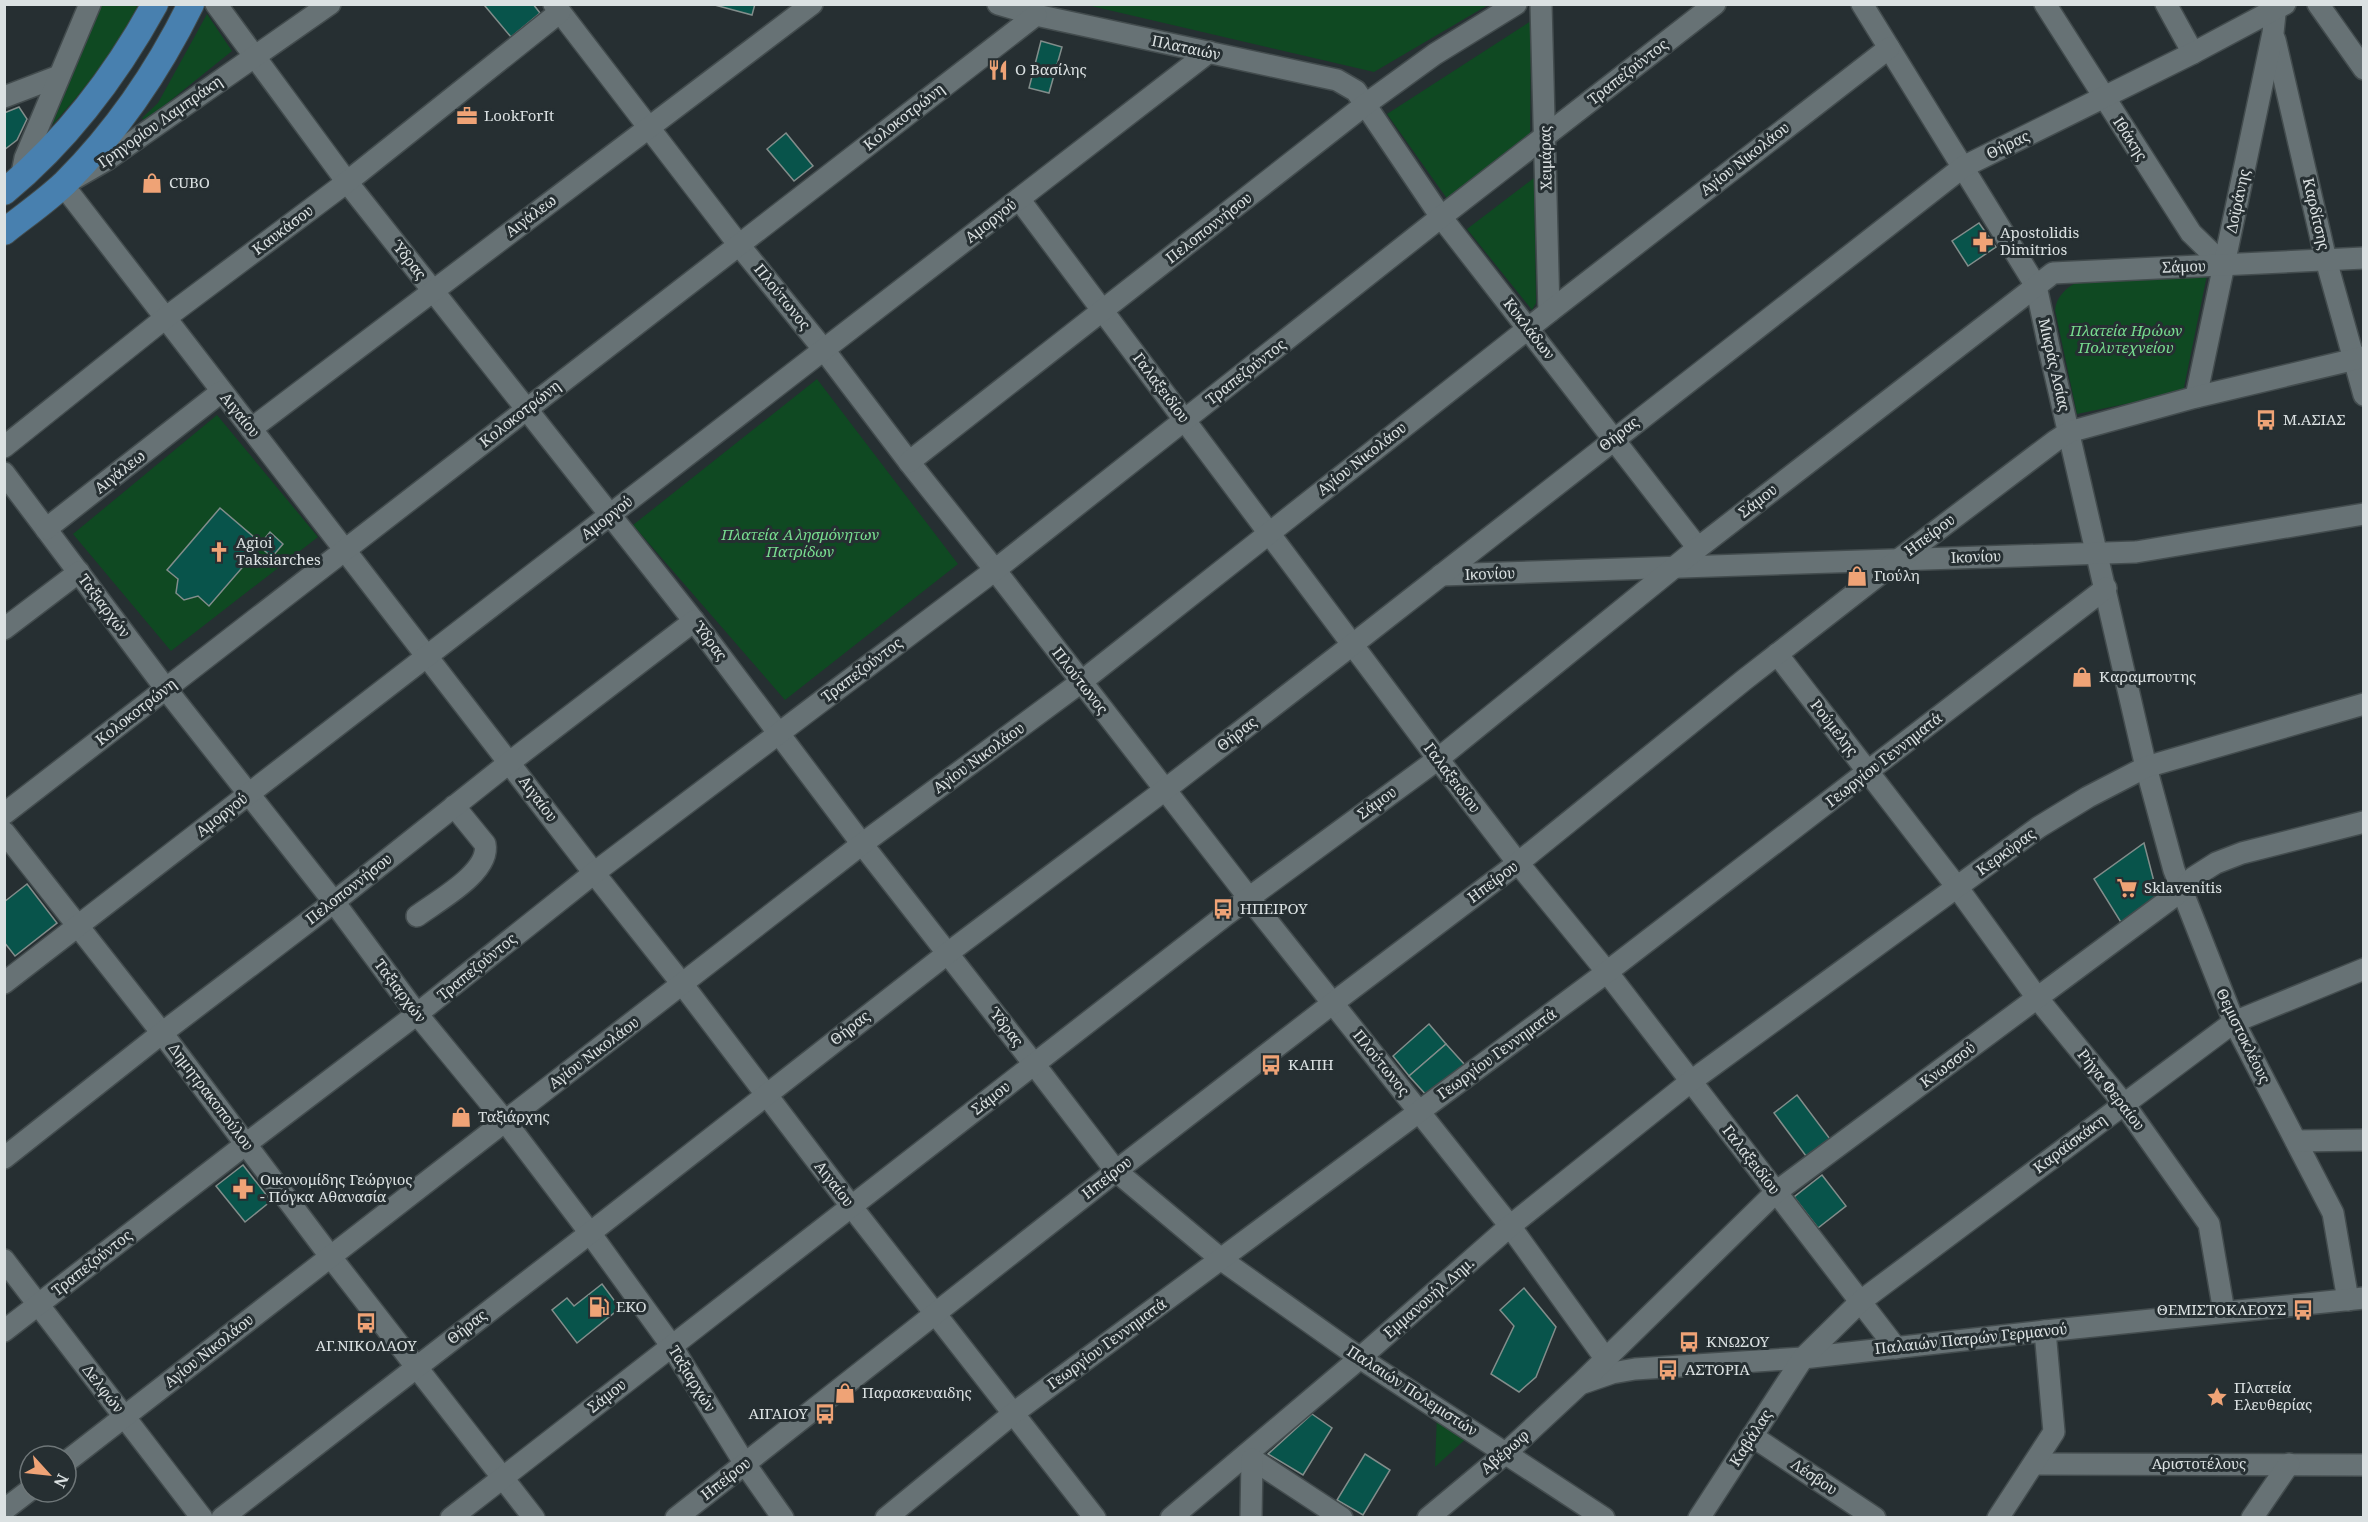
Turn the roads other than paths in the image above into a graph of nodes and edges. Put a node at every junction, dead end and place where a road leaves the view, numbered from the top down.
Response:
1 (90, 4) edge
2 (155, 4) edge
3 (190, 4) edge
4 (216, 4) edge
5 (330, 4) edge
6 (812, 4) edge
7 (998, 4) edge
8 (1516, 4) edge
9 (1541, 4) edge
10 (1715, 4) edge
11 (1862, 4) edge
12 (2045, 4) edge
13 (2166, 4) edge
14 (2318, 4) edge
15 (2279, 6) edge
16 (557, 8) edge
17 (1036, 15) junction
18 (2273, 33) junction
19 (1889, 48) junction
20 (1209, 52) junction
21 (2193, 53) junction
22 (256, 57) junction
23 (2364, 69) edge
24 (59, 76) junction
25 (4, 97) edge
26 (2103, 98) junction
27 (1366, 104) junction
28 (649, 129) junction
29 (1546, 136) junction
30 (1963, 167) junction
31 (347, 182) junction
32 (13, 185) edge
33 (63, 185) junction
34 (1019, 199) junction
35 (1441, 217) junction
36 (4, 232) edge
37 (739, 245) junction
38 (2364, 258) edge
39 (2326, 260) junction
40 (2225, 266) junction
41 (2036, 286) junction
42 (433, 290) junction
43 (1103, 311) junction
44 (1549, 312) junction
45 (165, 319) junction
46 (1528, 328) junction
47 (824, 350) junction
48 (2358, 358) edge
49 (221, 392) junction
50 (2364, 395) edge
51 (2196, 397) junction
52 (527, 409) junction
53 (1185, 420) junction
54 (251, 429) junction
55 (2070, 432) junction
56 (1613, 439) junction
57 (4, 447) edge
58 (909, 462) junction
59 (4, 473) edge
60 (2364, 514) edge
61 (610, 515) junction
62 (46, 529) junction
63 (1267, 533) junction
64 (1698, 548) junction
65 (345, 550) junction
66 (2097, 553) junction
67 (1898, 560) junction
68 (1674, 567) junction
69 (995, 570) junction
70 (79, 572) junction
71 (1441, 575) junction
72 (2106, 588) junction
73 (694, 621) junction
74 (4, 629) edge
75 (1352, 645) junction
76 (1777, 654) junction
77 (428, 656) junction
78 (1081, 682) junction
79 (166, 688) junction
80 (2364, 705) edge
81 (779, 732) junction
82 (1438, 759) junction
83 (510, 762) junction
84 (2146, 767) junction
85 (1868, 772) junction
86 (1166, 789) junction
87 (250, 794) junction
88 (454, 806) junction
89 (4, 813) edge
90 (2364, 822) edge
91 (4, 832) edge
92 (862, 844) junction
93 (1518, 863) junction
94 (594, 873) junction
95 (1957, 887) junction
96 (2181, 891) junction
97 (1249, 898) junction
98 (334, 902) junction
99 (417, 916) dead end
100 (79, 926) junction
101 (948, 952) junction
102 (2364, 969) edge
103 (1607, 972) junction
104 (4, 984) edge
105 (683, 985) junction
106 (2038, 999) junction
107 (1333, 1003) junction
108 (417, 1014) junction
109 (2234, 1022) junction
110 (162, 1033) junction
111 (1034, 1064) junction
112 (1690, 1082) junction
113 (765, 1094) junction
114 (2124, 1104) junction
115 (1419, 1111) junction
116 (505, 1121) junction
117 (2364, 1140) edge
118 (2296, 1141) junction
119 (246, 1144) junction
120 (4, 1158) edge
121 (1116, 1171) junction
122 (1776, 1192) junction
123 (851, 1206) junction
124 (1510, 1226) junction
125 (590, 1233) junction
126 (330, 1256) junction
127 (4, 1260) edge
128 (1222, 1260) junction
129 (2356, 1299) edge
130 (1861, 1301) junction
131 (38, 1305) junction
132 (936, 1312) junction
133 (2224, 1312) junction
134 (4, 1330) edge
135 (2045, 1330) junction
136 (670, 1345) junction
137 (1896, 1348) junction
138 (1360, 1358) junction
139 (1605, 1358) junction
140 (1803, 1358) junction
141 (416, 1367) junction
142 (1580, 1384) junction
143 (1015, 1412) junction
144 (124, 1417) junction
145 (1752, 1436) junction
146 (1507, 1452) junction
147 (78, 1453) edge
148 (1249, 1457) junction
149 (744, 1464) junction
150 (2035, 1464) junction
151 (2289, 1464) junction
152 (2364, 1465) edge
153 (503, 1477) junction
154 (18, 1499) edge
155 (4, 1510) edge
156 (1446, 1510) edge
157 (202, 1518) edge
158 (222, 1518) edge
159 (451, 1518) edge
160 (534, 1518) edge
161 (676, 1518) edge
162 (783, 1518) edge
163 (886, 1518) edge
164 (1095, 1518) edge
165 (1171, 1518) edge
166 (1251, 1518) edge
167 (1342, 1518) edge
168 (1428, 1518) edge
169 (1604, 1518) edge
170 (1700, 1518) edge
171 (1875, 1518) edge
172 (1998, 1518) edge
173 (2252, 1518) edge

1 - 24 street
2 - 32 main road
3 - 33 main road, Γρηγορίου Λαμπράκη
4 - 22 street, Ύδρας
5 - 22 street, Γρηγορίου Λαμπράκη
6 - 28 street, Αιγάλεω
7 - 17 street, Πλαταιών
8 - 27 street, Πελοποννήσου
9 - 29 street, Χειμάρας
10 - 29 street, Τραπεζούντος
11 - 19 street, Μικράς Ασίας
12 - 26 street, Ιθάκης
13 - 21 street
14 - 23 street
15 - 18 street, Δοϊράνης
15 - 21 street, Θήρας
16 - 28 street, Πλούτωνος
16 - 31 street, Καυκάσου
17 - 20 street, Πλαταιών
17 - 37 street, Κολοκοτρώνη
18 - 39 street, Καρδίτσης
18 - 40 street, Δοϊράνης
19 - 30 street, Μικράς Ασίας
19 - 44 street, Αγίου Νικολάου
20 - 27 street, Πλαταιών
20 - 34 street, Αμοργού
21 - 26 street, Θήρας
22 - 31 street, Ύδρας
22 - 33 street, Γρηγορίου Λαμπράκη
24 - 25 street
24 - 32 street
26 - 30 street, Θήρας
26 - 40 street, Ιθάκης
27 - 35 street, Κυκλάδων
27 - 43 street, Πελοποννήσου
28 - 37 street, Πλούτωνος
28 - 42 street, Αιγάλεω
29 - 35 street, Τραπεζούντος
29 - 44 street, Χειμάρας
30 - 41 street, Μικράς Ασίας
30 - 56 street, Θήρας
31 - 42 street, Ύδρας
31 - 45 street, Καυκάσου
33 - 36 main road, Γρηγορίου Λαμπράκη
33 - 45 street, Αιγαίου
34 - 43 street, Γαλαξειδίου
34 - 47 street, Αμοργού
35 - 46 street, Κυκλάδων
35 - 53 street, Τραπεζούντος
37 - 47 street, Πλούτωνος
37 - 52 street, Κολοκοτρώνη
38 - 39 street, Σάμου
39 - 40 street, Σάμου
39 - 48 street, Καρδίτσης
40 - 41 street, Σάμου
40 - 51 street, Δοϊράνης
41 - 55 street, Μικράς Ασίας
41 - 64 street, Σάμου
42 - 52 street, Ύδρας
42 - 54 street, Αιγάλεω
43 - 53 street, Γαλαξειδίου
43 - 58 street, Πελοποννήσου
44 - 46 street, Αγίου Νικολάου
45 - 49 street, Αιγαίου
45 - 57 street, Καυκάσου
46 - 56 street, Κυκλάδων
46 - 63 street, Αγίου Νικολάου
47 - 58 street, Πλούτωνος
47 - 61 street, Αμοργού
48 - 50 street, Καρδίτσης
48 - 51 street, Ηπείρου
49 - 54 street, Αιγαίου
49 - 62 street, Αιγάλεω
51 - 55 street, Ηπείρου
52 - 61 street, Ύδρας
52 - 65 street, Κολοκοτρώνη
53 - 63 street, Γαλαξειδίου
53 - 69 street, Τραπεζούντος
54 - 65 street, Αιγαίου
55 - 66 street, Μικράς Ασίας
55 - 67 street, Ηπείρου
56 - 64 street, Κυκλάδων
56 - 71 street, Θήρας
58 - 69 street, Πλούτωνος
59 - 62 street, Ταξιαρχών
60 - 66 street, Ικονίου
61 - 73 street, Ύδρας
61 - 77 street, Αμοργού
62 - 70 street, Ταξιαρχών
63 - 75 street, Γαλαξειδίου
63 - 78 street, Αγίου Νικολάου
64 - 68 street, Σάμου
65 - 77 street, Αιγαίου
65 - 79 street, Κολοκοτρώνη
66 - 67 street, Ικονίου
66 - 72 street, Μικράς Ασίας
67 - 68 street, Ικονίου
67 - 76 street, Ηπείρου
68 - 71 street, Ικονίου
68 - 82 street, Σάμου
69 - 78 street, Πλούτωνος
69 - 81 street, Τραπεζούντος
70 - 74 street
70 - 79 street, Ταξιαρχών
71 - 75 street, Θήρας
72 - 84 street, Μικράς Ασίας
72 - 85 street, Γεωργίου Γεννηματά
73 - 81 street, Ύδρας
73 - 83 street, Πελοποννήσου
75 - 82 street, Γαλαξειδίου
75 - 86 street, Θήρας
76 - 85 street, Ρούμελης
76 - 93 street, Ηπείρου
77 - 83 street, Αιγαίου
77 - 87 street, Αμοργού
78 - 86 street, Πλούτωνος
78 - 92 street, Αγίου Νικολάου
79 - 87 street, Ταξιαρχών
79 - 89 street, Κολοκοτρώνη
80 - 84 street, Κερκύρας
81 - 92 street, Ύδρας
81 - 94 street, Τραπεζούντος
82 - 93 street, Γαλαξειδίου
82 - 97 street, Σάμου
83 - 88 street, Πελοποννήσου
83 - 94 street, Αιγαίου
84 - 95 street, Κερκύρας
84 - 96 street, Θεμιστοκλέους
85 - 95 street, Ρούμελης
85 - 103 street, Γεωργίου Γεννηματά
86 - 97 street, Πλούτωνος
86 - 101 street, Θήρας
87 - 98 street, Ταξιαρχών
87 - 100 street, Αμοργού
88 - 98 street, Πελοποννήσου
88 - 99 street
90 - 96 street, Κνωσσού
91 - 100 street, Δημητρακοπούλου
92 - 101 street, Ύδρας
92 - 105 street, Αγίου Νικολάου
93 - 103 street, Γαλαξειδίου
93 - 107 street, Ηπείρου
94 - 105 street, Αιγαίου
94 - 108 street, Τραπεζούντος
95 - 106 street, Ρήγα Φεραίου
95 - 112 street, Κερκύρας
96 - 106 street, Κνωσσού
96 - 109 street, Θεμιστοκλέους
97 - 107 street, Πλούτωνος
97 - 111 street, Σάμου
98 - 108 street, Ταξιαρχών
98 - 110 street, Πελοποννήσου
100 - 104 street, Αμοργού
100 - 110 street, Δημητρακοπούλου
101 - 111 street, Ύδρας
101 - 113 street, Θήρας
102 - 109 street, Καραϊσκάκη
103 - 112 street, Γαλαξειδίου
103 - 115 street, Γεωργίου Γεννηματά
105 - 113 street, Αιγαίου
105 - 116 street, Αγίου Νικολάου
106 - 114 street, Ρήγα Φεραίου
106 - 122 street, Κνωσσού
107 - 115 street, Πλούτωνος
107 - 121 street, Ηπείρου
108 - 116 street, Ταξιαρχών
108 - 119 street, Τραπεζούντος
109 - 114 street, Καραϊσκάκη
109 - 118 street, Θεμιστοκλέους
110 - 119 street, Δημητρακοπούλου
110 - 120 street, Πελοποννήσου
111 - 121 street, Ύδρας
111 - 123 street, Σάμου
112 - 122 street, Γαλαξειδίου
112 - 124 street, Εμμανουήλ Δημ.
113 - 123 street, Αιγαίου
113 - 125 street, Θήρας
114 - 130 street, Καραϊσκάκη
114 - 133 street, Ρήγα Φεραίου
115 - 124 street, Πλούτωνος
115 - 128 street, Γεωργίου Γεννηματά
116 - 125 street, Ταξιαρχών
116 - 126 street, Αγίου Νικολάου
117 - 118 street
118 - 129 street, Θεμιστοκλέους
119 - 126 street, Δημητρακοπούλου
119 - 131 street, Τραπεζούντος
121 - 128 street, Ύδρας
121 - 132 street, Ηπείρου
122 - 130 street, Γαλαξειδίου
122 - 139 street, Κνωσσού
123 - 132 street, Αιγαίου
123 - 136 street, Σάμου
124 - 138 street, Εμμανουήλ Δημ.
124 - 139 street, Πλούτωνος
125 - 136 street, Ταξιαρχών
125 - 141 street, Θήρας
126 - 141 street, Δημητρακοπούλου
126 - 144 street, Αγίου Νικολάου
127 - 131 street, Δελφών
128 - 138 street, Παλαιών Πολεμιστών
128 - 143 street, Γεωργίου Γεννηματά
129 - 133 street, Παλαιών Πατρών Γερμανού
130 - 137 street, Γαλαξειδίου
130 - 140 street, Καραϊσκάκη
131 - 134 street, Τραπεζούντος
131 - 144 street, Δελφών
132 - 143 street, Αιγαίου
132 - 149 street, Ηπείρου
133 - 135 street, Παλαιών Πατρών Γερμανού
135 - 137 street, Παλαιών Πατρών Γερμανού
135 - 150 street
136 - 149 street, Ταξιαρχών
136 - 153 street, Σάμου
137 - 140 street, Παλαιών Πατρών Γερμανού
138 - 146 street, Παλαιών Πολεμιστών
138 - 148 street, Εμμανουήλ Δημ.
139 - 142 street, Κνωσσού
140 - 142 street, Παλαιών Πατρών Γερμανού
140 - 145 street, Καβάλας
141 - 153 street, Δημητρακοπούλου
141 - 158 street, Θήρας
142 - 146 street, Αβέρωφ
143 - 163 street, Γεωργίου Γεννηματά
143 - 164 street, Αιγαίου
144 - 147 street, Αγίου Νικολάου
144 - 157 street, Δελφών
145 - 170 street, Καβάλας
145 - 171 street, Λέσβου
146 - 156 street, Αβέρωφ
146 - 169 street, Παλαιών Πολεμιστών
148 - 165 street, Εμμανουήλ Δημ.
148 - 166 street
148 - 167 street
149 - 161 street, Ηπείρου
149 - 162 street, Ταξιαρχών
150 - 151 street, Αριστοτέλους
150 - 172 street
151 - 152 street, Αριστοτέλους
151 - 173 street
153 - 159 street, Σάμου
153 - 160 street, Δημητρακοπούλου
154 - 155 street
156 - 168 street, Αβέρωφ

